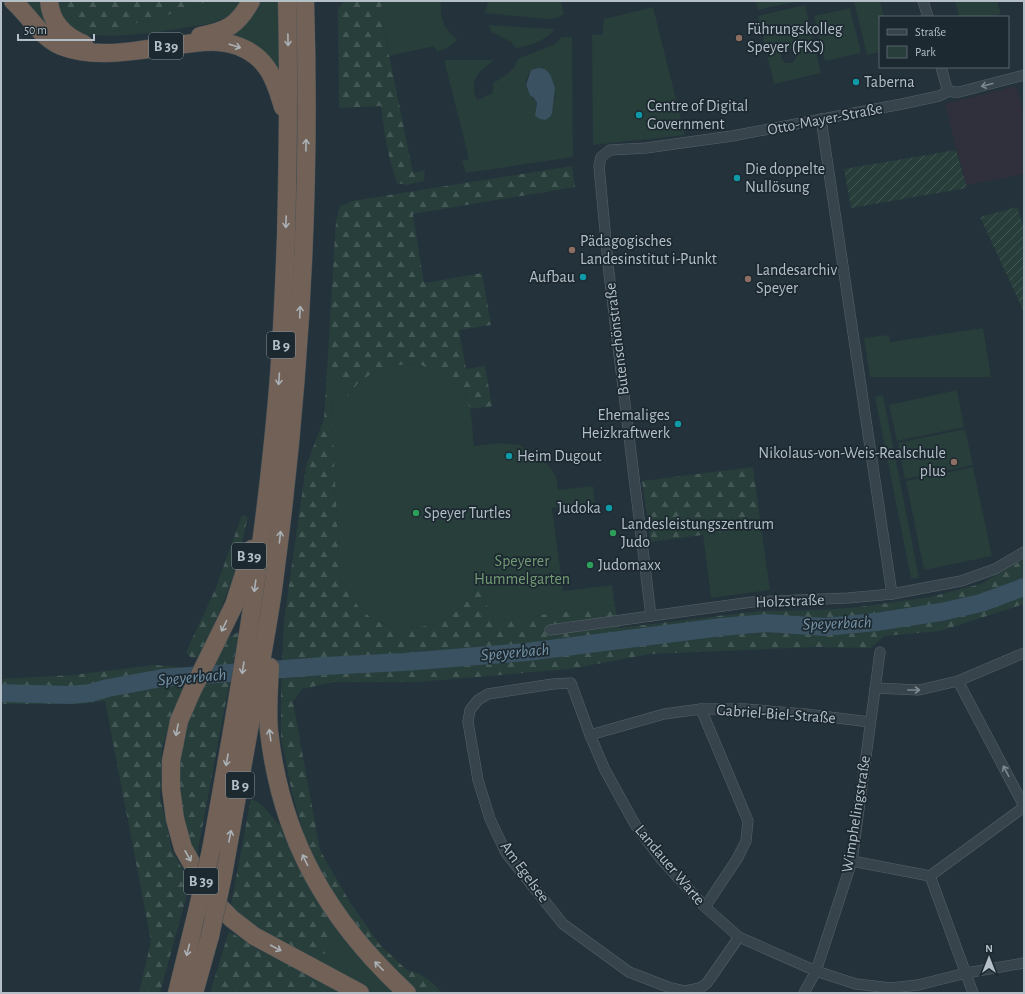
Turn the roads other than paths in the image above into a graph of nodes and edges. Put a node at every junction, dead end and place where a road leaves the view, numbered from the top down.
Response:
1 (49, 1) edge
2 (252, 1) edge
3 (288, 1) edge
4 (305, 1) edge
5 (315, 1) edge
6 (923, 1) edge
7 (16, 3) edge
8 (928, 16) edge
9 (306, 26) junction
10 (941, 68) edge
11 (1024, 75) edge
12 (949, 91) junction
13 (288, 119) junction
14 (821, 119) junction
15 (601, 156) joint
16 (266, 506) junction
17 (1024, 552) edge
18 (275, 576) joint
19 (892, 594) junction
20 (651, 616) junction
21 (550, 630) dead end
22 (880, 652) dead end
23 (1024, 652) edge
24 (958, 681) junction
25 (571, 683) joint
26 (875, 688) junction
27 (254, 695) junction
28 (701, 709) junction
29 (870, 722) junction
30 (590, 734) junction
31 (1024, 806) edge
32 (852, 861) junction
33 (930, 876) junction
34 (705, 907) junction
35 (739, 937) junction
36 (1024, 963) edge
37 (816, 971) junction
38 (966, 973) junction
39 (177, 993) edge
40 (194, 993) edge
41 (360, 993) edge
42 (407, 993) edge
43 (804, 993) edge
44 (972, 993) edge

1 - 2 highway
3 -> 13 highway, B 9
4 - 9 highway, B 9
5 - 9 highway
6 - 8 street
7 -> 13 highway, B 39
18 -> 9 highway, B 9
10 - 12 street
11 -> 12 street, Otto-Mayer-Straße
12 - 14 street, Otto-Mayer-Straße
13 -> 16 highway, B 9
14 - 15 street, Otto-Mayer-Straße
14 - 19 street
15 - 20 street, Butenschönstraße
16 -> 27 highway, B 9
16 -> 41 highway, B 39
17 - 19 street, Holzstraße
18 - 27 highway, B 39
19 - 20 street, Holzstraße
20 - 21 street, Holzstraße
22 - 26 street, Wimphelingstraße
23 - 24 street
26 -> 24 street
31 -> 24 street
25 - 30 street, Landauer Warte
25 - 35 street, Am Egelsee
26 - 29 street, Wimphelingstraße
27 -> 39 highway, B 9, bridge
40 -> 27 highway, B 9, bridge
42 -> 27 highway, B 39
28 - 29 street, Gabriel-Biel-Straße
28 - 30 street, Gabriel-Biel-Straße
28 - 34 street
29 - 32 street, Wimphelingstraße
30 - 34 street, Landauer Warte
31 - 33 street
32 - 33 street
32 - 37 street, Wimphelingstraße
33 - 38 street
34 - 35 street, Landauer Warte
35 - 37 street, Landauer Warte
36 - 38 street, Landauer Warte
37 - 38 street, Landauer Warte
37 - 43 street, Wimphelingstraße
38 - 44 street

